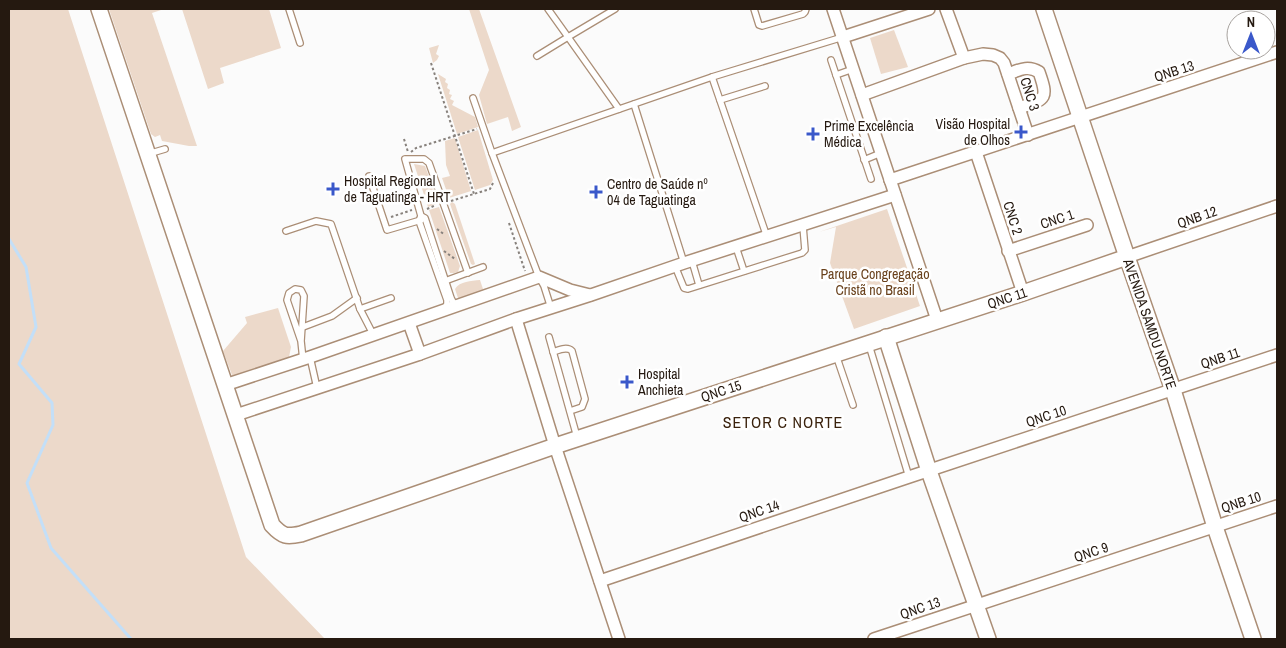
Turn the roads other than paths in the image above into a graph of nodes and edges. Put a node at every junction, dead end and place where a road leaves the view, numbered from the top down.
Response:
1 (99, 9) edge
2 (289, 9) edge
3 (548, 9) edge
4 (615, 9) edge
5 (754, 9) edge
6 (806, 9) edge
7 (833, 9) edge
8 (929, 9) edge
9 (946, 9) edge
10 (1044, 9) edge
11 (568, 37) junction
12 (843, 37) junction
13 (300, 43) dead end
14 (1277, 52) edge
15 (537, 56) dead end
16 (964, 58) junction
17 (831, 60) dead end
18 (1006, 68) junction
19 (853, 69) junction
20 (836, 75) junction
21 (712, 77) junction
22 (765, 86) dead end
23 (862, 95) junction
24 (473, 98) dead end
25 (720, 100) junction
26 (634, 104) junction
27 (1019, 108) junction
28 (619, 109) junction
29 (1080, 118) junction
30 (1028, 135) junction
31 (165, 149) dead end
32 (976, 152) junction
33 (492, 153) junction
34 (881, 153) junction
35 (148, 154) junction
36 (864, 160) junction
37 (369, 176) dead end
38 (871, 179) dead end
39 (890, 180) junction
40 (895, 195) junction
41 (1277, 206) edge
42 (424, 217) junction
43 (1087, 225) dead end
44 (802, 226) junction
45 (286, 231) dead end
46 (768, 237) junction
47 (736, 247) junction
48 (1008, 251) junction
49 (1127, 257) junction
50 (684, 263) junction
51 (483, 267) dead end
52 (744, 271) junction
53 (468, 273) junction
54 (539, 277) junction
55 (446, 281) junction
56 (700, 285) junction
57 (1023, 293) junction
58 (591, 295) junction
59 (357, 298) junction
60 (391, 298) dead end
61 (459, 306) junction
62 (360, 308) junction
63 (551, 308) junction
64 (443, 311) junction
65 (516, 319) junction
66 (937, 320) junction
67 (409, 323) junction
68 (303, 327) junction
69 (374, 336) junction
70 (549, 337) dead end
71 (886, 337) junction
72 (302, 342) junction
73 (868, 343) junction
74 (553, 352) junction
75 (836, 353) junction
76 (420, 354) junction
77 (1277, 356) edge
78 (307, 359) junction
79 (225, 385) junction
80 (318, 388) junction
81 (1173, 390) junction
82 (853, 405) dead end
83 (570, 412) junction
84 (236, 415) junction
85 (577, 439) junction
86 (555, 446) junction
87 (929, 471) junction
88 (909, 477) junction
89 (1277, 506) edge
90 (1215, 527) junction
91 (600, 581) junction
92 (976, 605) junction
93 (620, 639) edge
94 (874, 639) edge
95 (988, 639) edge
96 (1253, 639) edge

1 - 35 street
2 - 13 lane
3 - 11 lane
4 - 11 lane
5 - 6 lane
7 - 12 street
8 - 12 street
9 - 16 street
10 - 29 street, AVENIDA SAMDU NORTE
11 - 15 lane
11 - 28 lane
12 - 19 street
12 - 21 lane
14 - 29 street, QNB 13
16 - 18 street
16 - 23 street
17 - 20 lane
18 - 27 street, CNC 3
18 - 27 street
19 - 20 lane
19 - 23 street
20 - 36 lane
21 - 25 lane
21 - 26 lane
22 - 25 lane
23 - 34 street
24 - 33 lane
25 - 46 lane
26 - 28 lane
26 - 50 lane
27 - 30 street, CNC 3
28 - 33 lane
29 - 30 street, QNB 13
29 - 49 street, AVENIDA SAMDU NORTE
30 - 32 street, QNB 13
31 - 35 lane
32 - 39 street, QNB 13
32 - 48 street, CNC 2
33 - 54 lane
34 - 36 lane
34 - 39 street
35 - 79 street
36 - 38 lane
37 - 42 lane
39 - 40 street
40 - 44 street
40 - 66 street
41 - 49 street, QNB 12
42 - 53 lane
42 - 55 lane
42 - 64 lane
43 - 48 street, CNC 1
44 - 46 street
44 - 52 lane
45 - 59 lane
46 - 47 street
47 - 50 street
47 - 52 lane
48 - 57 street, CNC 2
49 - 57 street, QNC 11
49 - 81 street, AVENIDA SAMDU NORTE
50 - 56 lane
50 - 56 lane
50 - 58 street
51 - 53 lane
52 - 56 lane
53 - 55 lane
54 - 58 street
54 - 61 street
54 - 63 lane
55 - 61 lane
57 - 66 street, QNC 11
58 - 63 street
59 - 62 lane
59 - 68 lane
60 - 62 lane
61 - 64 street
62 - 69 lane
63 - 65 street
64 - 67 street
65 - 76 street
65 - 86 street
66 - 71 street, QNC 11
67 - 69 street
67 - 76 street
68 - 72 lane
68 - 72 lane
69 - 78 street
70 - 74 lane
71 - 73 street, QNC 15
71 - 87 street
72 - 78 lane
73 - 75 street, QNC 15
73 - 88 lane
74 - 83 lane
74 - 83 lane
75 - 82 lane
75 - 85 street, QNC 15
76 - 80 street
77 - 81 street, QNB 11
78 - 79 street
78 - 80 lane
79 - 84 street
80 - 84 street
81 - 87 street, QNC 10
81 - 90 street, AVENIDA SAMDU NORTE
83 - 85 lane
84 - 86 street, QNC 15
85 - 86 street, QNC 15
86 - 91 street
87 - 88 street, QNC 14
87 - 92 street
88 - 91 street, QNC 14
89 - 90 street, QNB 10
90 - 92 street, QNC 9
90 - 96 street, AVENIDA SAMDU NORTE
91 - 93 street
92 - 94 street, QNC 13
92 - 95 street

